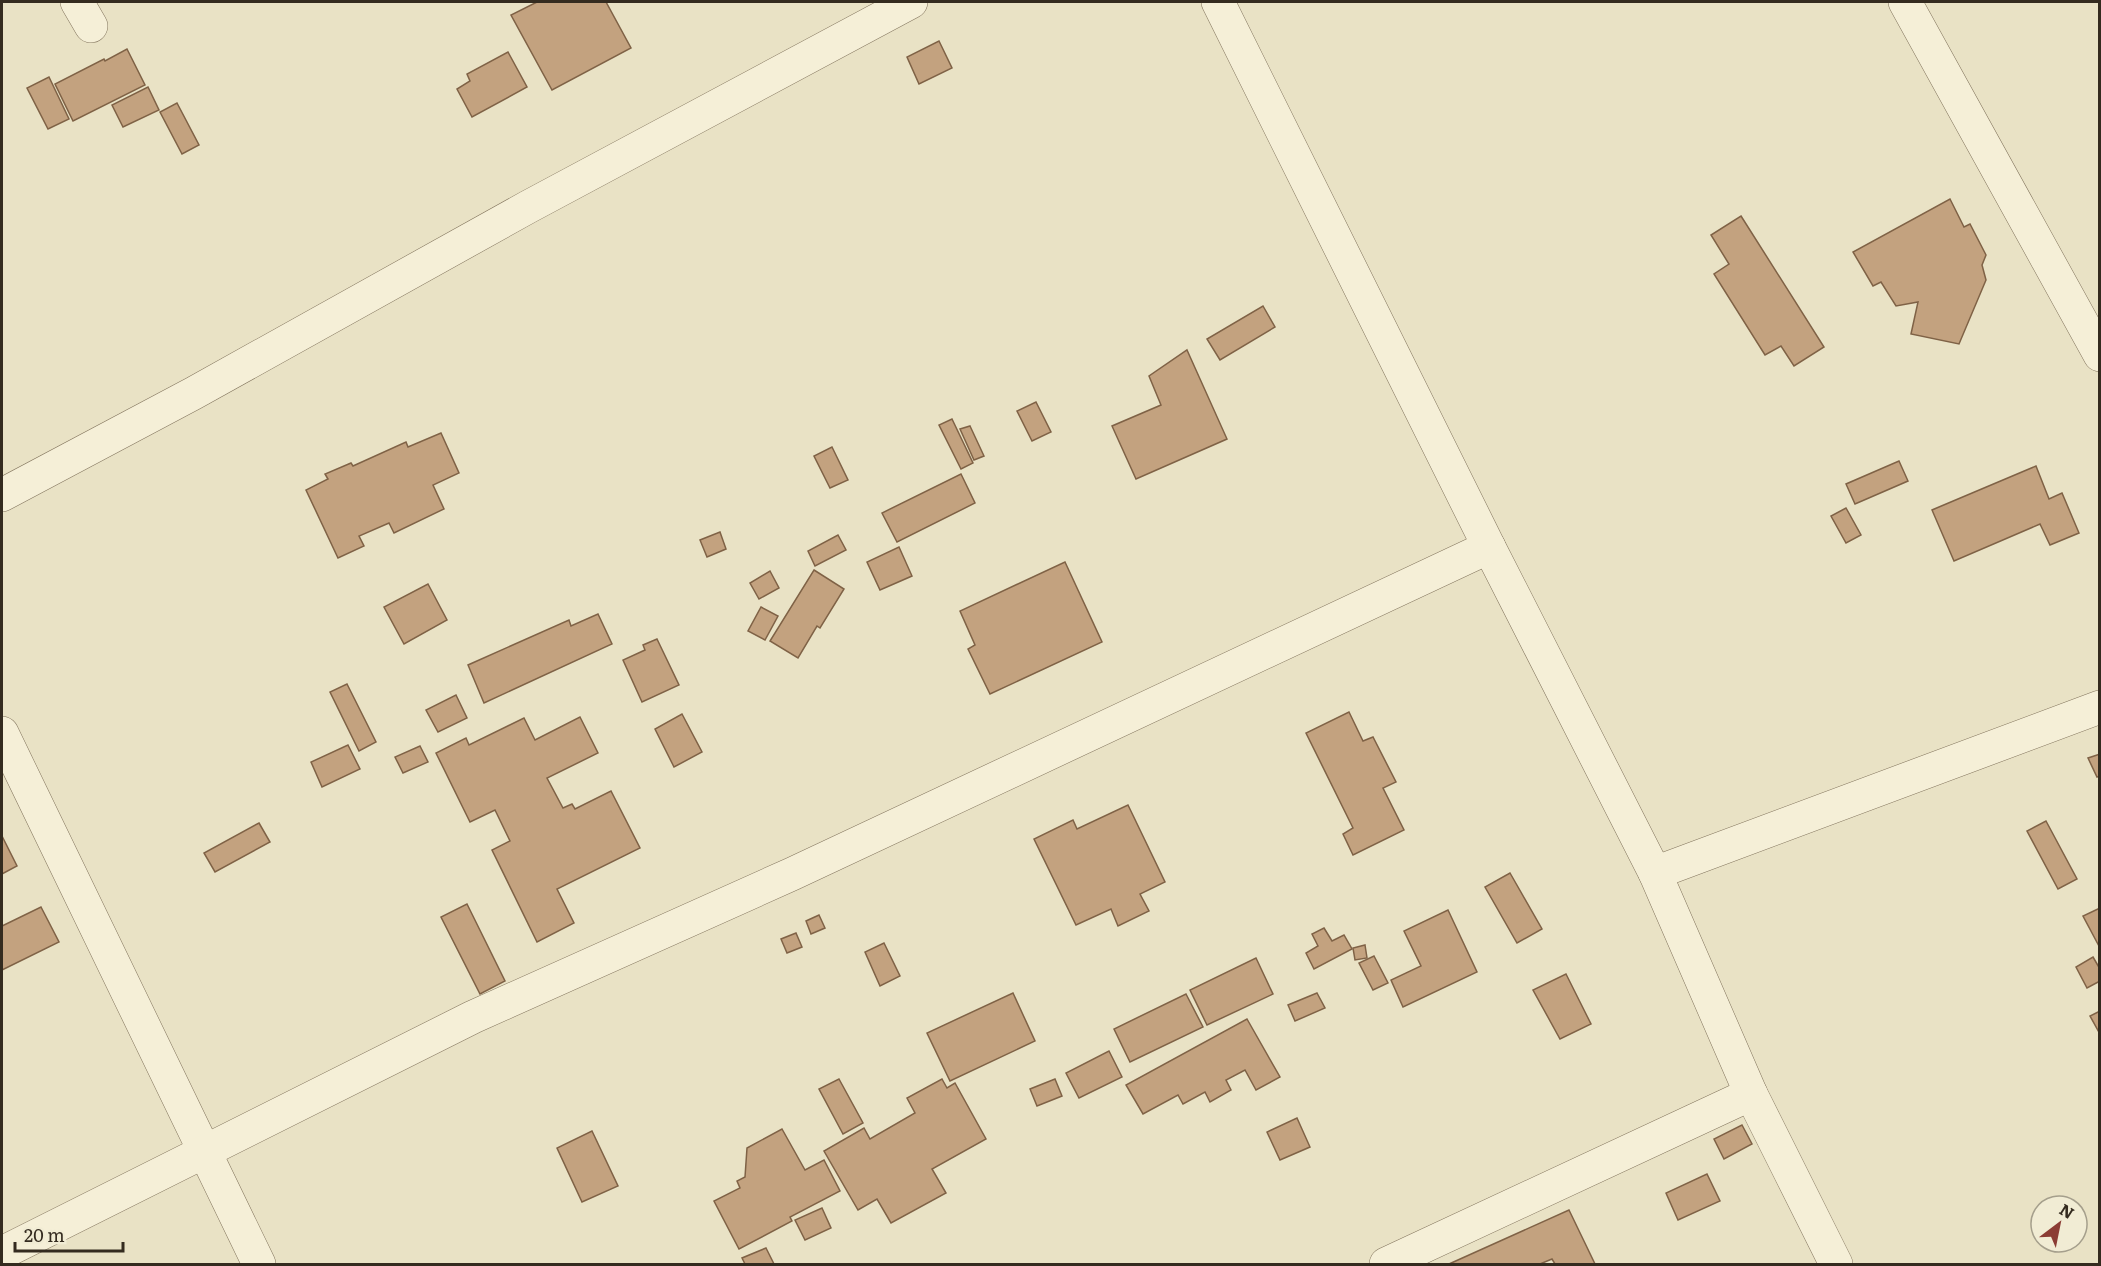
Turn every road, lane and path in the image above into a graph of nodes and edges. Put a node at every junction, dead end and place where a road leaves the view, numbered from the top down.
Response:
1 (911, 2) edge
2 (1218, 2) edge
3 (1905, 2) edge
4 (2100, 355) edge
5 (2, 495) edge
6 (1489, 547) junction
7 (2100, 707) edge
8 (2, 733) edge
9 (1655, 873) junction
10 (1751, 1094) junction
11 (204, 1152) junction
12 (2, 1253) edge
13 (259, 1264) edge
14 (1386, 1264) edge
15 (1836, 1264) edge

1 - 5 street
2 - 6 street
3 - 4 street
6 - 9 street
6 - 11 street
7 - 9 street
8 - 11 street
9 - 10 street
10 - 14 street
10 - 15 street
11 - 12 street
11 - 13 street

